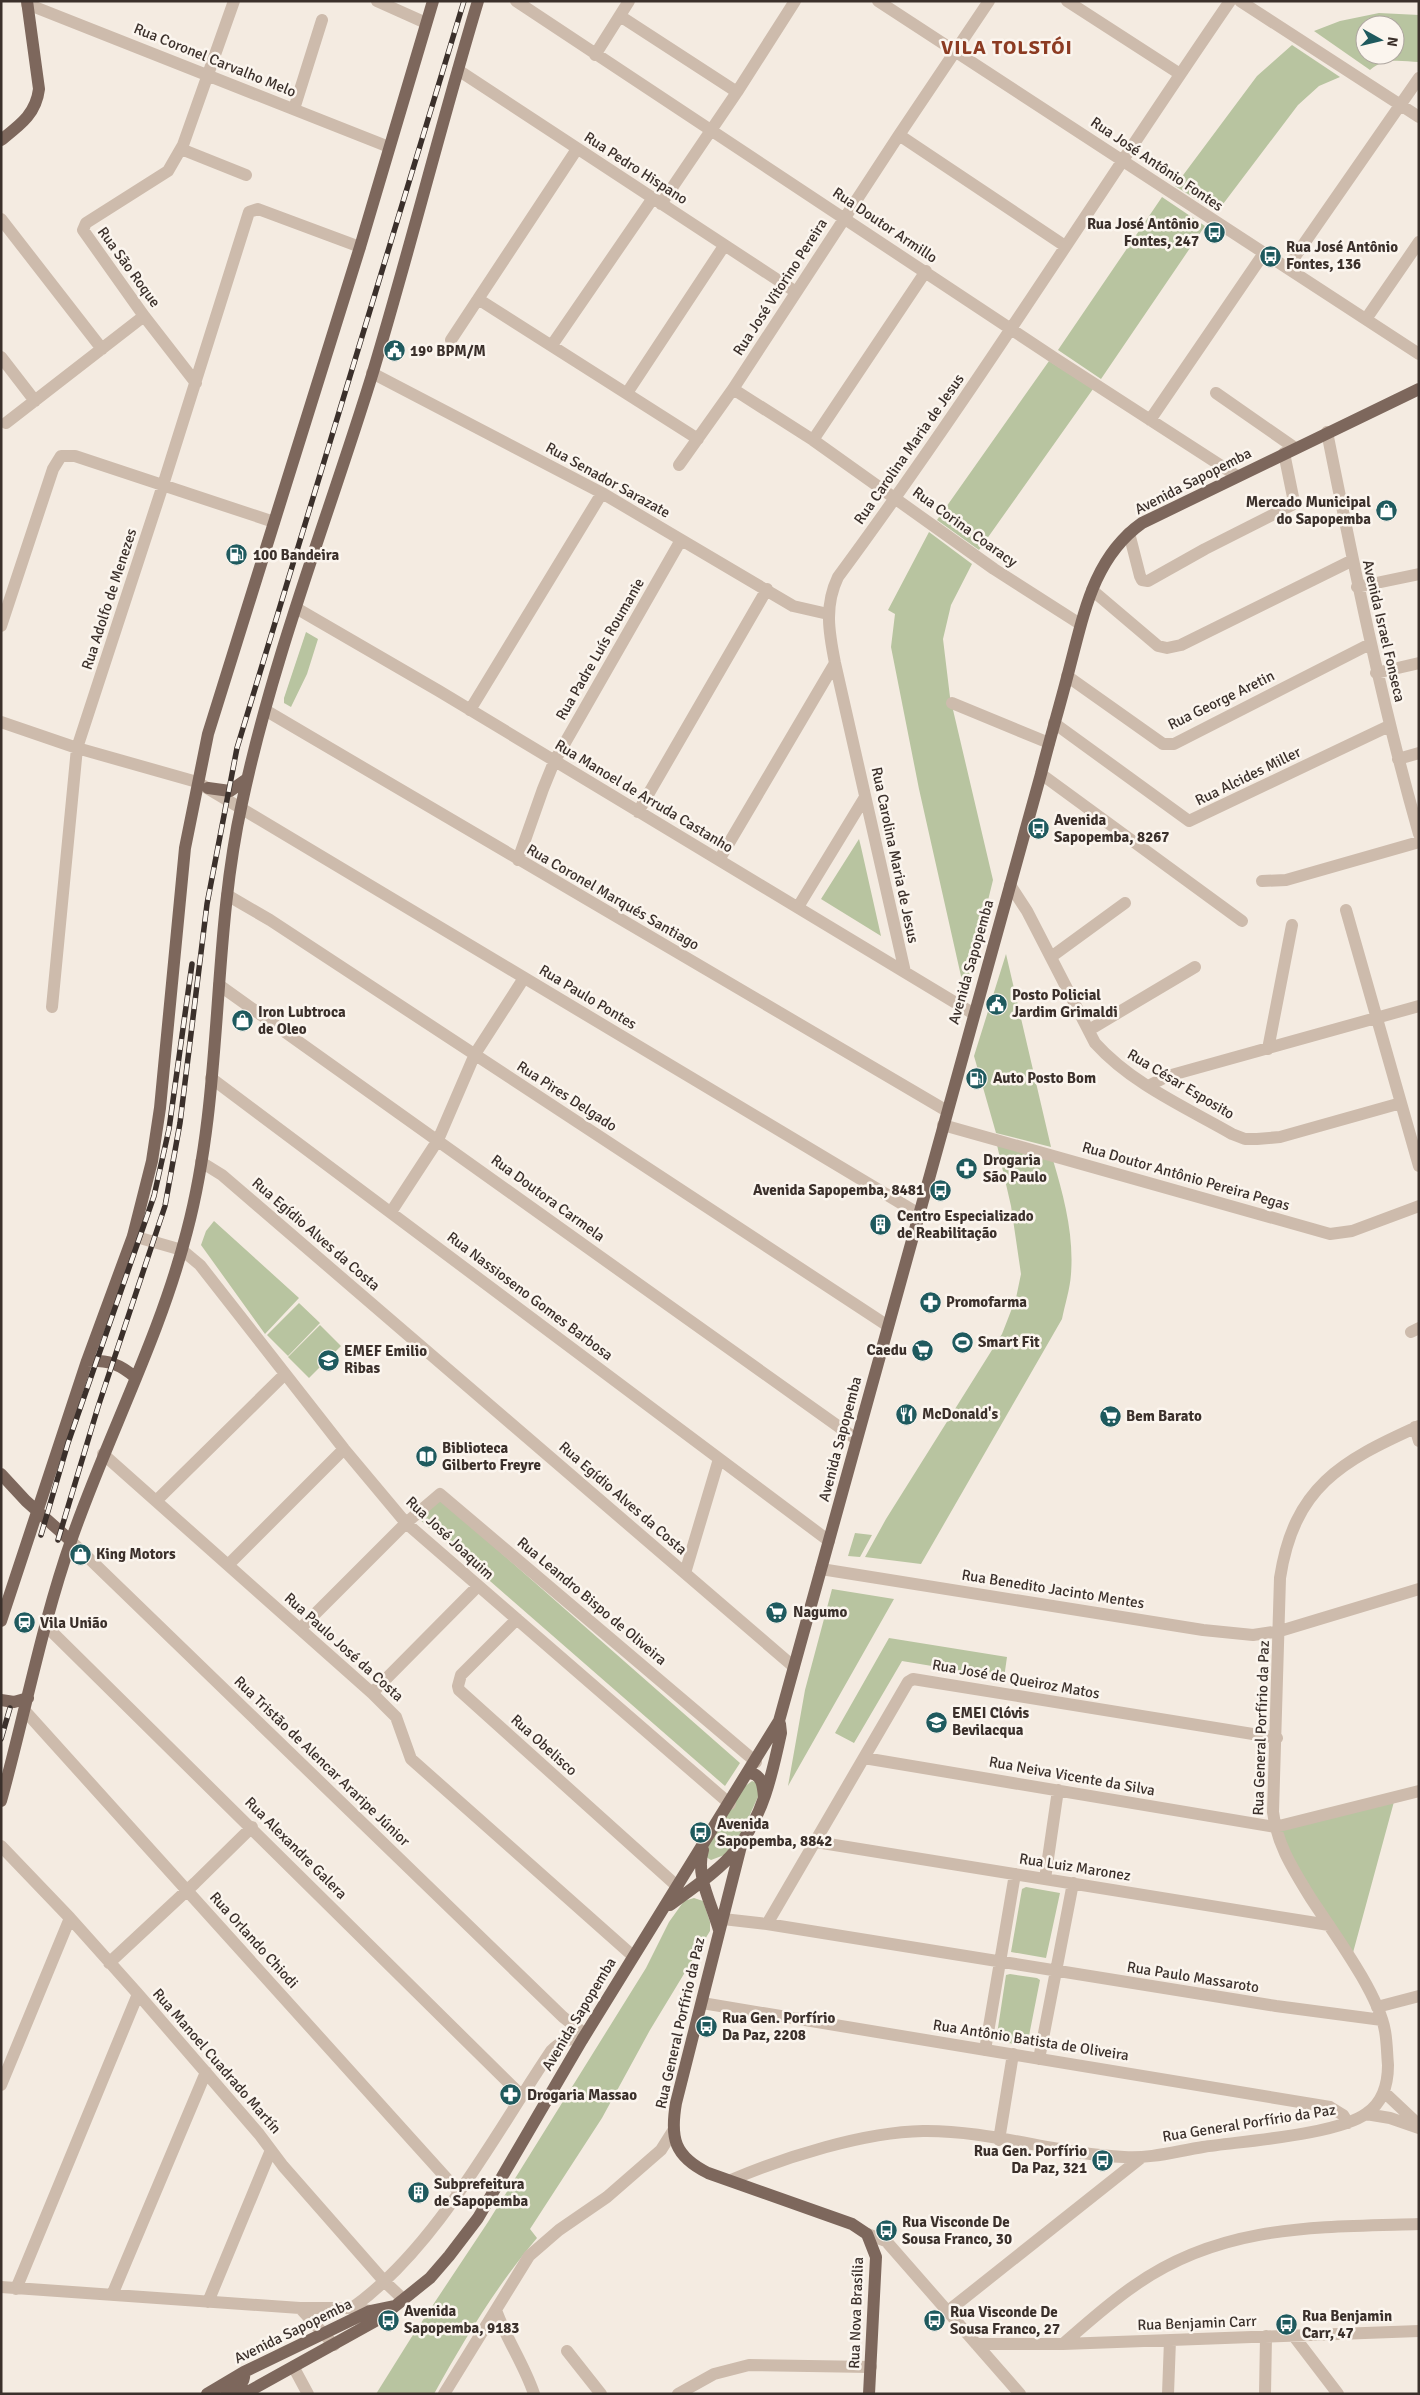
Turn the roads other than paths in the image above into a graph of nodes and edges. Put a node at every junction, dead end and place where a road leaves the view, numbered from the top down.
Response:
1 (234, 1) edge
2 (377, 1) edge
3 (433, 1) edge
4 (478, 1) edge
5 (516, 1) edge
6 (629, 1) edge
7 (795, 1) edge
8 (878, 1) edge
9 (989, 1) edge
10 (1067, 1) edge
11 (1230, 1) edge
12 (1240, 1) edge
13 (27, 2) edge
14 (532, 6) edge
15 (620, 16) junction
16 (322, 20) dead end
17 (426, 23) junction
18 (956, 52) junction
19 (595, 56) junction
20 (458, 70) junction
21 (208, 74) junction
22 (1180, 74) junction
23 (1419, 78) edge
24 (737, 92) junction
25 (1399, 104) junction
26 (294, 109) junction
27 (1419, 117) edge
28 (711, 130) junction
29 (899, 134) junction
30 (1, 140) edge
31 (389, 147) junction
32 (181, 149) junction
33 (577, 149) junction
34 (1123, 161) junction
35 (246, 175) dead end
36 (657, 201) junction
37 (845, 218) junction
38 (1, 219) edge
39 (1419, 242) edge
40 (724, 246) junction
41 (1065, 246) junction
42 (360, 247) junction
43 (1264, 253) junction
44 (1287, 268) junction
45 (926, 272) junction
46 (796, 292) junction
47 (478, 299) junction
48 (144, 316) junction
49 (1366, 319) junction
50 (1012, 328) junction
51 (451, 340) dead end
52 (552, 345) junction
53 (102, 349) junction
54 (1419, 354) edge
55 (1, 357) edge
56 (372, 373) junction
57 (196, 383) junction
58 (1419, 388) edge
59 (733, 389) junction
60 (627, 392) junction
61 (1216, 393) dead end
62 (35, 401) junction
63 (1150, 420) junction
64 (6, 424) dead end
65 (1327, 432) junction
66 (698, 439) junction
67 (813, 440) junction
68 (1289, 450) junction
69 (679, 466) dead end
70 (1237, 476) junction
71 (164, 485) junction
72 (602, 493) junction
73 (896, 498) junction
74 (274, 522) junction
75 (1129, 533) junction
76 (681, 540) junction
77 (1351, 561) junction
78 (1419, 574) edge
79 (1357, 587) junction
80 (767, 589) junction
81 (1092, 590) junction
82 (296, 608) junction
83 (828, 614) junction
84 (1080, 624) junction
85 (1, 626) edge
86 (1370, 644) junction
87 (835, 663) junction
88 (1419, 664) edge
89 (1376, 673) junction
90 (1067, 676) junction
91 (952, 703) dead end
92 (265, 710) junction
93 (470, 710) junction
94 (1, 722) edge
95 (1054, 724) junction
96 (1389, 726) junction
97 (1049, 743) junction
98 (76, 748) junction
99 (1419, 754) edge
100 (1398, 759) junction
101 (554, 762) junction
102 (1041, 774) junction
103 (247, 779) junction
104 (202, 785) junction
105 (866, 797) junction
106 (240, 808) junction
107 (638, 812) junction
108 (1419, 834) edge
109 (1419, 842) edge
110 (518, 860) junction
111 (719, 860) junction
112 (1262, 881) dead end
113 (1010, 885) junction
114 (227, 895) junction
115 (1125, 903) dead end
116 (798, 907) junction
117 (1346, 910) dead end
118 (1242, 922) dead end
119 (1292, 925) dead end
120 (1051, 957) junction
121 (1195, 967) dead end
122 (905, 972) junction
123 (524, 978) junction
124 (219, 985) junction
125 (1419, 1006) edge
126 (52, 1007) dead end
127 (974, 1014) junction
128 (1377, 1018) junction
129 (1088, 1030) junction
130 (1268, 1049) junction
131 (475, 1054) junction
132 (211, 1078) junction
133 (1148, 1086) junction
134 (1401, 1103) junction
135 (947, 1111) junction
136 (943, 1125) junction
137 (438, 1140) junction
138 (201, 1162) junction
139 (1419, 1166) edge
140 (1419, 1206) edge
141 (391, 1212) junction
142 (919, 1214) junction
143 (133, 1236) junction
144 (182, 1250) junction
145 (888, 1326) junction
146 (87, 1361) junction
147 (285, 1374) junction
148 (136, 1378) junction
149 (1417, 1426) edge
150 (856, 1439) junction
151 (1419, 1441) edge
152 (344, 1450) junction
153 (103, 1454) junction
154 (719, 1459) junction
155 (1, 1474) edge
156 (156, 1501) junction
157 (36, 1511) junction
158 (406, 1523) junction
159 (71, 1541) junction
160 (829, 1541) junction
161 (228, 1565) junction
162 (821, 1569) junction
163 (685, 1573) junction
164 (478, 1586) junction
165 (1419, 1589) edge
166 (2, 1616) edge
167 (517, 1619) junction
168 (46, 1626) junction
169 (300, 1629) junction
170 (1280, 1631) junction
171 (794, 1667) junction
172 (372, 1693) junction
173 (1, 1700) edge
174 (27, 1704) junction
175 (779, 1721) junction
176 (1277, 1738) junction
177 (1, 1756) edge
178 (864, 1758) junction
179 (11, 1765) junction
180 (752, 1768) junction
181 (1058, 1790) junction
182 (1419, 1791) edge
183 (765, 1800) junction
184 (1, 1801) edge
185 (730, 1804) junction
186 (252, 1827) junction
187 (1275, 1827) junction
188 (742, 1842) junction
189 (816, 1842) junction
190 (704, 1845) junction
191 (1, 1846) edge
192 (1015, 1874) junction
193 (702, 1879) junction
194 (1045, 1879) junction
195 (1073, 1883) junction
196 (678, 1887) junction
197 (188, 1890) junction
198 (666, 1908) junction
199 (70, 1918) junction
200 (721, 1924) junction
201 (767, 1924) junction
202 (1329, 1925) junction
203 (633, 1956) junction
204 (109, 1962) junction
205 (1000, 1962) junction
206 (1056, 1971) junction
207 (138, 1994) junction
208 (1419, 1996) edge
209 (702, 2003) junction
210 (1377, 2007) junction
211 (563, 2017) junction
212 (1382, 2020) junction
213 (584, 2037) junction
214 (554, 2048) junction
215 (985, 2050) junction
216 (1013, 2054) junction
217 (571, 2059) junction
218 (1039, 2059) junction
219 (206, 2072) junction
220 (1, 2085) edge
221 (1384, 2092) junction
222 (521, 2095) junction
223 (1366, 2114) junction
224 (1348, 2123) junction
225 (1419, 2127) edge
226 (999, 2140) junction
227 (669, 2144) junction
228 (271, 2150) junction
229 (1142, 2157) junction
230 (732, 2180) junction
231 (458, 2192) junction
232 (1419, 2224) edge
233 (867, 2234) junction
234 (876, 2257) junction
235 (902, 2261) junction
236 (384, 2281) junction
237 (1, 2287) edge
238 (16, 2289) junction
239 (112, 2295) junction
240 (208, 2302) junction
241 (400, 2302) junction
242 (300, 2308) junction
243 (352, 2308) junction
244 (496, 2310) junction
245 (370, 2311) junction
246 (948, 2311) junction
247 (1419, 2331) edge
248 (1293, 2334) junction
249 (323, 2336) junction
250 (1266, 2336) junction
251 (1170, 2340) junction
252 (976, 2344) junction
253 (1063, 2344) junction
254 (334, 2346) junction
255 (567, 2352) dead end
256 (871, 2367) junction
257 (294, 2368) junction
258 (244, 2372) junction
259 (207, 2394) edge
260 (227, 2394) edge
261 (244, 2394) edge
262 (308, 2394) edge
263 (444, 2394) edge
264 (534, 2394) edge
265 (601, 2394) edge
266 (678, 2394) edge
267 (870, 2394) edge
268 (1020, 2394) edge
269 (1168, 2394) edge
270 (1265, 2394) edge
271 (1338, 2394) edge

1 - 21 street, Rua São Roque
2 - 17 street
3 - 17 main road
4 - 20 main road
5 - 14 street, Rua Doutor Armillo
6 - 15 street
7 - 24 street
8 - 18 street, Rua José Antônio Fontes
9 - 18 street, Rua José Vitorino Pereira
10 - 22 street
11 - 22 street, Rua Carolina Maria de Jesus
12 - 25 street
13 - 21 street, Rua Coronel Carvalho Melo
13 - 30 main road
14 - 19 street, Rua Doutor Armillo
15 - 19 street
15 - 24 street
16 - 26 street
17 - 31 main road
18 - 29 street, Rua José Vitorino Pereira
18 - 34 street, Rua José Antônio Fontes
19 - 28 street, Rua Doutor Armillo
20 - 33 street, Rua Pedro Hispano
20 - 56 main road
21 - 26 street, Rua Coronel Carvalho Melo
21 - 32 street, Rua São Roque
22 - 34 street, Rua Carolina Maria de Jesus
23 - 25 street
24 - 28 street
25 - 27 street
25 - 44 street
26 - 31 street, Rua Coronel Carvalho Melo
28 - 36 street
28 - 37 street, Rua Doutor Armillo
29 - 37 street, Rua José Vitorino Pereira
29 - 41 street
31 - 42 main road
32 - 35 street
32 - 48 street, Rua São Roque
33 - 36 street, Rua Pedro Hispano
33 - 47 street
34 - 41 street, Rua Carolina Maria de Jesus
34 - 43 street, Rua José Antônio Fontes
36 - 40 street, Rua Pedro Hispano
36 - 52 street
37 - 45 street, Rua Doutor Armillo
37 - 46 street, Rua José Vitorino Pereira
38 - 53 street
39 - 49 street
40 - 46 street, Rua Pedro Hispano
40 - 60 street
41 - 50 street, Rua Carolina Maria de Jesus
42 - 57 street, Rua Adolfo de Menezes
42 - 74 main road
43 - 44 street, Rua José Antônio Fontes
43 - 63 street
44 - 49 street, Rua José Antônio Fontes
45 - 50 street, Rua Doutor Armillo
45 - 67 street
46 - 59 street, Rua José Vitorino Pereira
47 - 51 street
47 - 52 street
48 - 53 street
48 - 57 street, Rua São Roque
49 - 54 street, Rua José Antônio Fontes
50 - 63 street, Rua Doutor Armillo
50 - 73 street, Rua Carolina Maria de Jesus
52 - 60 street
53 - 62 street
55 - 62 street
56 - 72 street, Rua Senador Sarazate
56 - 82 main road
57 - 71 street, Rua Adolfo de Menezes
58 - 65 main road, Avenida Sapopemba
59 - 66 street, Rua José Vitorino Pereira
59 - 67 street, Rua Corina Coaracy
60 - 66 street
61 - 68 street
62 - 64 street
63 - 70 street, Rua Doutor Armillo
65 - 68 main road, Avenida Sapopemba
65 - 77 street, Avenida Israel Fonseca
66 - 69 street, Rua José Vitorino Pereira
67 - 73 street, Rua Corina Coaracy
68 - 70 main road, Avenida Sapopemba
68 - 75 street
70 - 75 main road, Avenida Sapopemba
71 - 74 street
71 - 85 street
71 - 98 street, Rua Adolfo de Menezes
72 - 76 street, Rua Senador Sarazate
72 - 93 street
73 - 83 street, Rua Carolina Maria de Jesus
73 - 84 street, Rua Corina Coaracy
74 - 104 main road
75 - 81 main road, Avenida Sapopemba
76 - 80 street, Rua Senador Sarazate
76 - 101 street, Rua Padre Luís Roumanie
77 - 79 street, Avenida Israel Fonseca
77 - 81 street
78 - 79 street
79 - 86 street, Avenida Israel Fonseca
80 - 83 street, Rua Senador Sarazate
80 - 107 street
81 - 84 main road, Avenida Sapopemba
82 - 92 main road
82 - 93 street, Rua Manoel de Arruda Castanho
83 - 87 street, Rua Carolina Maria de Jesus
84 - 90 main road, Avenida Sapopemba
86 - 89 street, Avenida Israel Fonseca
86 - 90 street, Rua George Aretin
87 - 105 street, Rua Carolina Maria de Jesus
87 - 111 street
88 - 89 street
89 - 96 street, Avenida Israel Fonseca
90 - 95 main road, Avenida Sapopemba
91 - 97 street
92 - 103 main road
92 - 110 street, Rua Coronel Marqués Santiago
93 - 101 street, Rua Manoel de Arruda Castanho
94 - 98 street, Rua Paulo Pontes
95 - 96 street, Rua Alcides Miller
95 - 97 main road, Avenida Sapopemba
96 - 100 street, Avenida Israel Fonseca
97 - 102 main road, Avenida Sapopemba
98 - 104 street, Rua Paulo Pontes
98 - 126 street, Rua Adolfo de Menezes
99 - 100 street
100 - 108 street, Avenida Israel Fonseca
101 - 107 street, Rua Manoel de Arruda Castanho
101 - 110 street, Rua Padre Luís Roumanie
102 - 113 main road, Avenida Sapopemba
102 - 118 street
103 - 104 main road
103 - 106 main road
104 - 106 street, Rua Paulo Pontes
104 - 143 main road
105 - 116 street
105 - 122 street, Rua Carolina Maria de Jesus
106 - 114 main road
106 - 123 street, Rua Paulo Pontes
107 - 111 street, Rua Manoel de Arruda Castanho
109 - 112 street
110 - 135 street, Rua Coronel Marqués Santiago
111 - 116 street, Rua Manoel de Arruda Castanho
113 - 120 street, Rua César Esposito
113 - 127 main road, Avenida Sapopemba
114 - 124 main road
114 - 131 street, Rua Pires Delgado
115 - 120 street
116 - 122 street, Rua Manoel de Arruda Castanho
117 - 128 street
119 - 130 street
120 - 129 street, Rua César Esposito
121 - 129 street
122 - 127 street, Rua Manoel de Arruda Castanho
123 - 131 street
123 - 142 street, Rua Paulo Pontes
124 - 132 main road
124 - 137 street, Rua Doutora Carmela
125 - 128 street
127 - 135 main road, Avenida Sapopemba
128 - 130 street
128 - 134 street
129 - 133 street, Rua César Esposito
130 - 133 street
131 - 137 street
131 - 145 street, Rua Pires Delgado
132 - 138 main road
132 - 141 street, Rua Nassioseno Gomes Barbosa
133 - 134 street, Rua César Esposito
134 - 139 street
135 - 136 main road, Avenida Sapopemba
136 - 140 street, Rua Doutor Antônio Pereira Pegas
136 - 142 main road, Avenida Sapopemba
137 - 141 street
137 - 150 street, Rua Doutora Carmela
138 - 144 main road
138 - 163 street, Rua Egídio Alves da Costa
141 - 154 street, Rua Nassioseno Gomes Barbosa
142 - 145 main road, Avenida Sapopemba
143 - 144 street, Rua José Joaquim
143 - 146 main road
144 - 147 street, Rua José Joaquim
144 - 148 main road
145 - 150 main road, Avenida Sapopemba
146 - 148 main road
146 - 157 main road
147 - 152 street, Rua José Joaquim
147 - 156 street
148 - 153 main road
149 - 151 street
149 - 170 street, Rua General Porfírio da Paz
150 - 160 main road, Avenida Sapopemba
152 - 158 street, Rua José Joaquim
152 - 161 street
153 - 156 street, Rua Paulo José da Costa
153 - 159 main road
154 - 160 street, Rua Nassioseno Gomes Barbosa
154 - 163 street
155 - 157 main road, Rua Tristão de Alencar Araripe Júnior
156 - 161 street, Rua Paulo José da Costa
157 - 159 main road, Rua Tristão de Alencar Araripe Júnior
157 - 166 main road
158 - 164 street, Rua José Joaquim
158 - 169 street
158 - 180 street, Rua Leandro Bispo de Oliveira
159 - 168 main road
159 - 211 street, Rua Tristão de Alencar Araripe Júnior
160 - 162 main road, Avenida Sapopemba
161 - 169 street, Rua Paulo José da Costa
162 - 170 street, Rua Benedito Jacinto Mentes
162 - 171 main road, Avenida Sapopemba
163 - 171 street, Rua Egídio Alves da Costa
164 - 167 street, Rua José Joaquim
164 - 172 street
165 - 170 street, Rua Benedito Jacinto Mentes
167 - 185 street, Rua José Joaquim
167 - 196 street, Rua Obelisco
168 - 174 main road
168 - 186 street, Rua Alexandre Galera
169 - 172 street, Rua Paulo José da Costa
170 - 176 street, Rua General Porfírio da Paz
171 - 175 main road, Avenida Sapopemba
172 - 203 street, Rua Paulo José da Costa
173 - 174 main road
174 - 179 main road
174 - 197 street, Rua Orlando Chiodi
175 - 180 main road, Avenida Sapopemba
175 - 183 main road, Avenida Sapopemba
176 - 178 street, Rua José de Queiroz Matos
176 - 187 street, Rua General Porfírio da Paz
177 - 179 main road
178 - 181 street, Rua Neiva Vicente da Silva
178 - 189 street, Rua José de Queiroz Matos
179 - 184 main road
180 - 183 main road
180 - 185 main road, Avenida Sapopemba
181 - 187 street, Rua Neiva Vicente da Silva
181 - 194 street
182 - 187 street
183 - 188 main road, Avenida Sapopemba
185 - 190 main road, Avenida Sapopemba
186 - 197 street
186 - 222 street, Rua Alexandre Galera
187 - 202 street, Rua General Porfírio da Paz
188 - 193 main road, Avenida Sapopemba
188 - 200 main road, Rua General Porfírio da Paz
189 - 192 street, Rua Luiz Maronez
189 - 201 street, Rua José de Queiroz Matos
190 - 193 main road, Rua General Porfírio da Paz
190 - 196 main road, Avenida Sapopemba
191 - 199 street, Rua Manoel Cuadrado Martín
192 - 194 street, Rua Luiz Maronez
192 - 205 street
193 - 198 main road, Avenida Sapopemba
193 - 200 main road, Rua General Porfírio da Paz
194 - 195 street, Rua Luiz Maronez
195 - 202 street, Rua Luiz Maronez
195 - 206 street
196 - 198 main road, Avenida Sapopemba
197 - 204 street
197 - 231 street, Rua Orlando Chiodi
198 - 203 main road, Avenida Sapopemba
199 - 204 street, Rua Manoel Cuadrado Martín
199 - 220 street
200 - 201 street, Rua Paulo Massaroto
200 - 209 main road, Rua General Porfírio da Paz
201 - 205 street, Rua Paulo Massaroto
202 - 210 street, Rua General Porfírio da Paz
203 - 213 main road, Avenida Sapopemba
204 - 207 street, Rua Manoel Cuadrado Martín
205 - 206 street, Rua Paulo Massaroto
205 - 215 street
206 - 212 street, Rua Paulo Massaroto
206 - 218 street
207 - 219 street, Rua Manoel Cuadrado Martín
207 - 238 street
208 - 210 street
209 - 215 street, Rua Antônio Batista de Oliveira
209 - 227 main road, Rua General Porfírio da Paz
210 - 212 street, Rua General Porfírio da Paz
211 - 213 street, Rua Tristão de Alencar Araripe Júnior
211 - 214 street
212 - 221 street, Rua General Porfírio da Paz
213 - 214 street
213 - 217 main road, Avenida Sapopemba
214 - 217 street
214 - 222 street
215 - 216 street, Rua Antônio Batista de Oliveira
216 - 218 street, Rua Antônio Batista de Oliveira
216 - 226 street
217 - 241 main road, Avenida Sapopemba
218 - 224 street, Rua Antônio Batista de Oliveira
219 - 228 street, Rua Manoel Cuadrado Martín
219 - 239 street
221 - 223 street, Rua General Porfírio da Paz
221 - 225 street
222 - 231 street
223 - 224 street, Rua General Porfírio da Paz
223 - 225 street
224 - 229 street, Rua General Porfírio da Paz
226 - 229 street, Rua General Porfírio da Paz
226 - 230 street, Rua General Porfírio da Paz
227 - 230 main road
227 - 244 street
228 - 236 street, Rua Manoel Cuadrado Martín
228 - 240 street
229 - 246 street
230 - 233 main road
231 - 236 street
232 - 253 street
233 - 234 main road, Rua Nova Brasília
233 - 235 street
234 - 235 street
234 - 256 main road, Rua Nova Brasília
235 - 246 street
236 - 241 street, Rua Manoel Cuadrado Martín
236 - 243 street
237 - 238 street
238 - 239 street
239 - 240 street
240 - 242 street
241 - 245 main road, Avenida Sapopemba
241 - 254 main road, Avenida Sapopemba
242 - 243 street
242 - 249 street
243 - 245 street
244 - 263 street
244 - 264 street
245 - 249 main road, Avenida Sapopemba
246 - 252 street
247 - 248 street, Rua Benjamin Carr
248 - 250 street, Rua Benjamin Carr
248 - 271 street
249 - 254 street
249 - 258 main road, Avenida Sapopemba
250 - 251 street, Rua Benjamin Carr
250 - 270 street
251 - 253 street, Rua Benjamin Carr
251 - 269 street
252 - 253 street, Rua Benjamin Carr
252 - 268 street
254 - 257 main road, Avenida Sapopemba
255 - 265 street
256 - 266 street
256 - 267 main road, Rua Nova Brasília
257 - 261 main road, Avenida Sapopemba
257 - 262 street
258 - 259 main road, Avenida Sapopemba
258 - 260 main road

